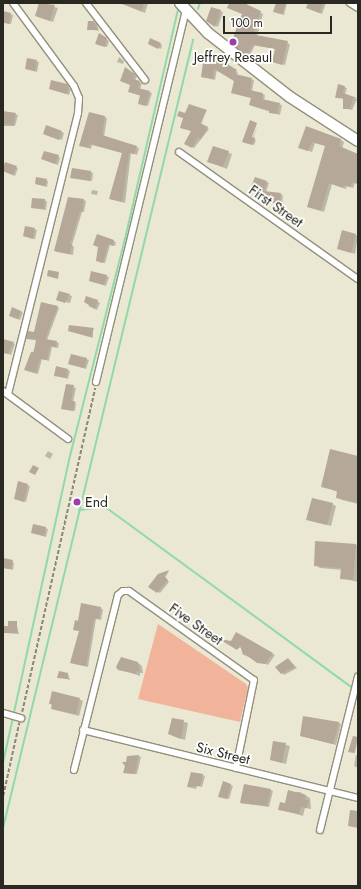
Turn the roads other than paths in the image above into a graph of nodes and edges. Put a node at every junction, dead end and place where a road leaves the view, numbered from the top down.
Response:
1 (13, 3) edge
2 (86, 3) edge
3 (350, 3) edge
4 (182, 6) edge
5 (358, 8) edge
6 (145, 80) dead end
7 (358, 142) edge
8 (179, 152) dead end
9 (358, 279) edge
10 (96, 382) road end
11 (5, 393) edge
12 (68, 439) dead end
13 (358, 678) edge
14 (3, 713) edge
15 (21, 718) road end
16 (83, 730) junction
17 (236, 768) junction
18 (74, 770) dead end
19 (329, 791) junction
20 (358, 798) edge
21 (320, 830) dead end

1 - 11 street
2 - 6 street
3 - 5 street
4 - 7 main road
4 - 10 street
8 - 9 street, First Street
11 - 12 street
13 - 19 street
14 - 15 street
16 - 17 street, Six Street
16 - 17 street, Five Street
16 - 18 street
17 - 19 street, Six Street
19 - 20 street, Six Street
19 - 21 street

